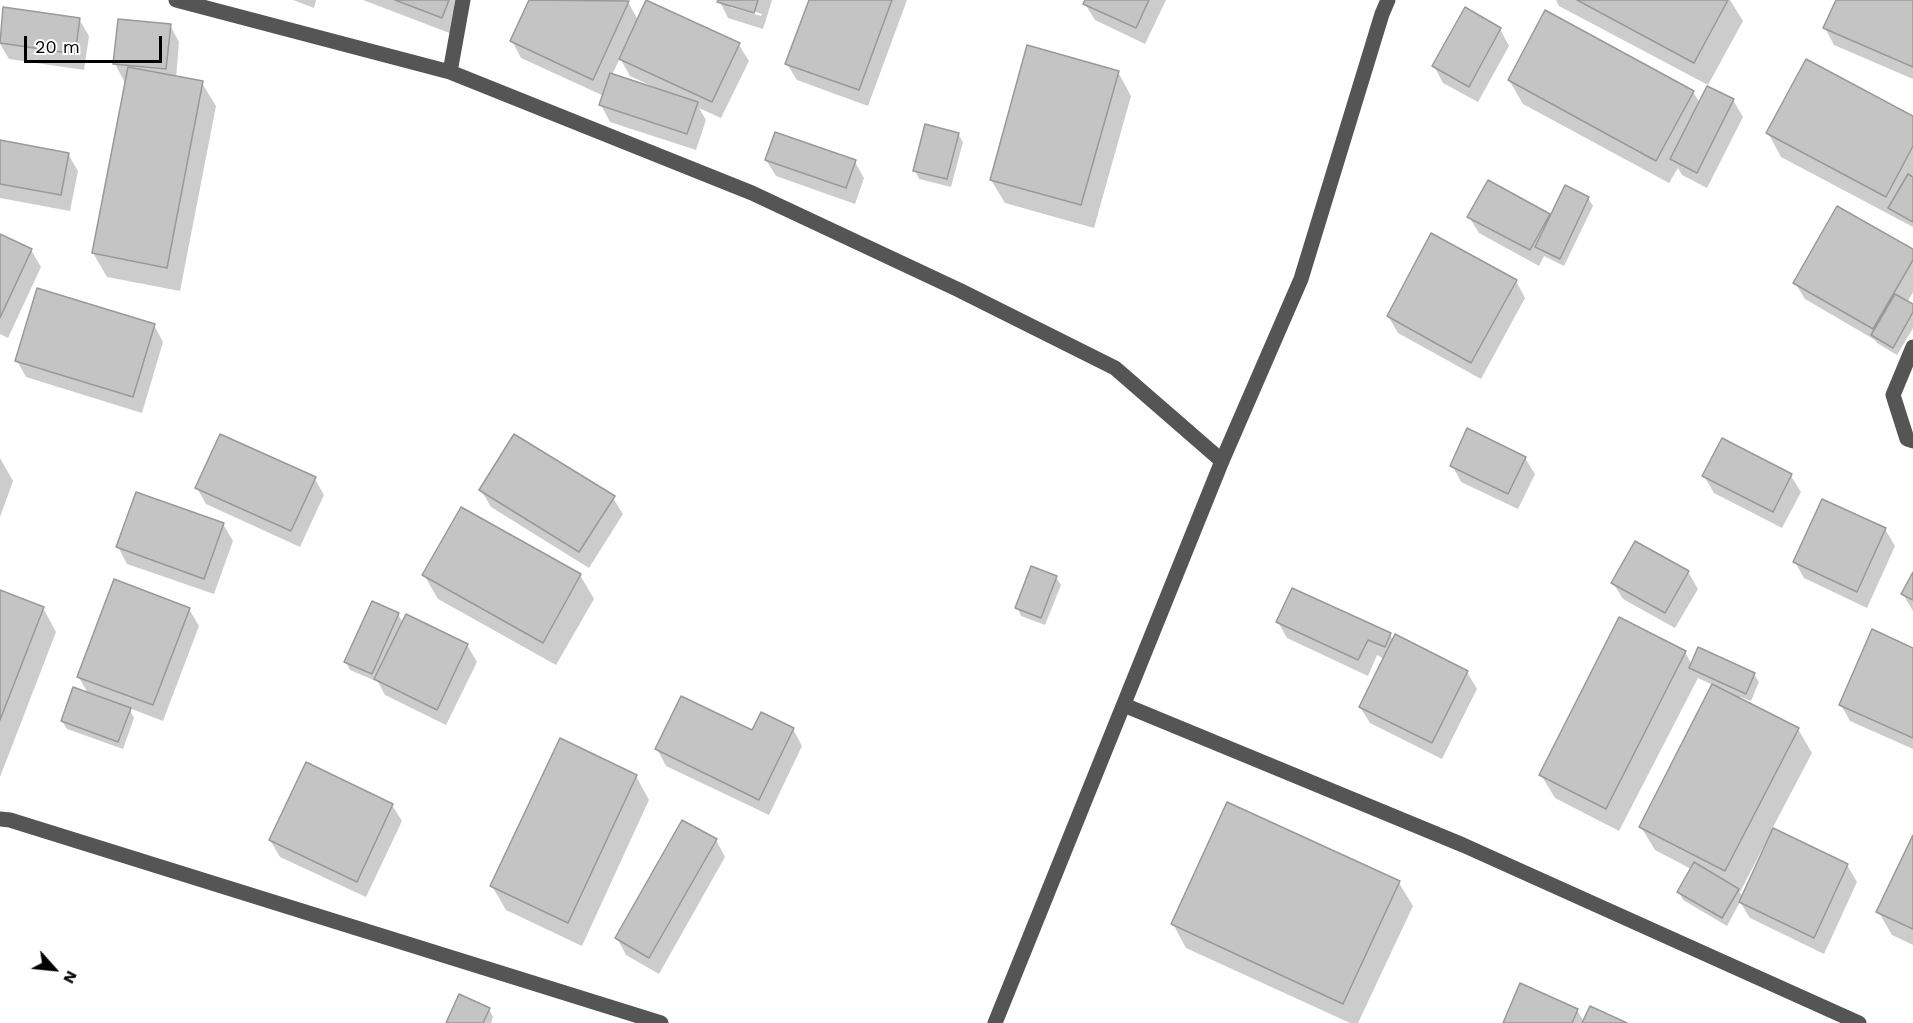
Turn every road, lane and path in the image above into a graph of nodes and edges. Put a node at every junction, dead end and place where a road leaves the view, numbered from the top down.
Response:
1 (177, 0) edge
2 (463, 0) edge
3 (1388, 0) edge
4 (450, 72) junction
5 (1913, 347) edge
6 (1913, 441) edge
7 (1222, 461) junction
8 (1124, 705) junction
9 (0, 819) edge
10 (662, 1023) edge
11 (995, 1023) edge
12 (1859, 1023) edge

1 - 4 street
2 - 4 street
3 - 7 street
4 - 7 street
5 - 6 street
7 - 8 street
8 - 11 street
8 - 12 street
9 - 10 street

